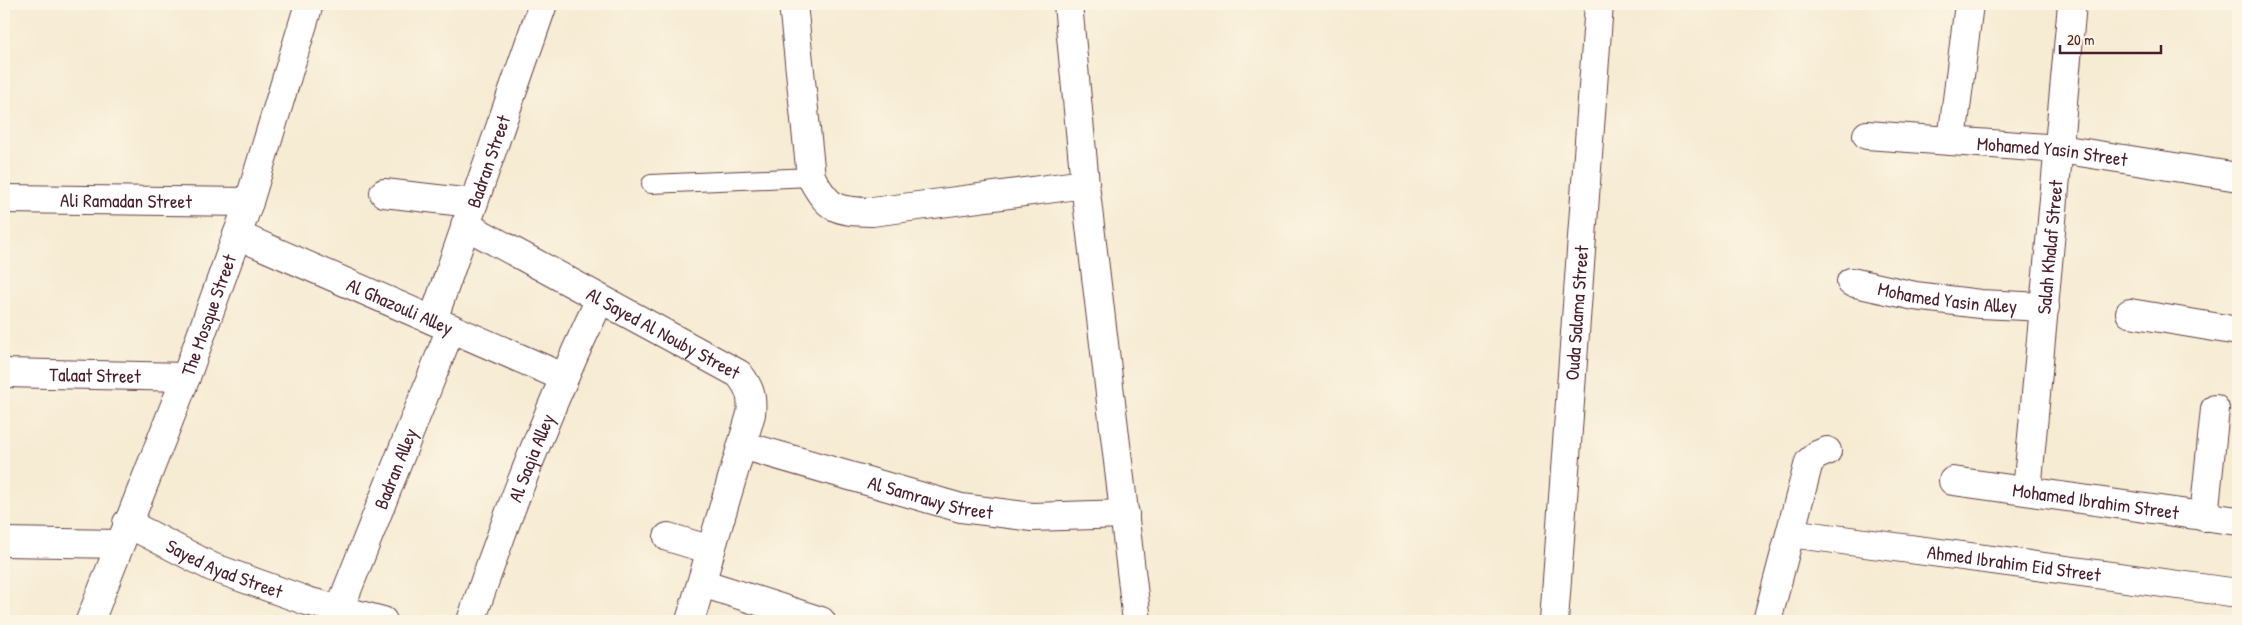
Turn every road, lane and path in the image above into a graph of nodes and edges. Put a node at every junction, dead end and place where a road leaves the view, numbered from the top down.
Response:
1 (308, 4) edge
2 (542, 4) edge
3 (792, 4) edge
4 (1068, 4) edge
5 (1599, 4) edge
6 (1969, 4) edge
7 (2072, 4) edge
8 (1867, 135) dead end
9 (1952, 140) junction
10 (2060, 149) junction
11 (811, 177) junction
12 (2238, 177) edge
13 (651, 184) dead end
14 (1085, 184) junction
15 (384, 193) dead end
16 (4, 198) edge
17 (249, 202) junction
18 (469, 214) junction
19 (237, 235) junction
20 (1851, 282) dead end
21 (600, 299) junction
22 (2045, 307) junction
23 (2130, 313) dead end
24 (442, 324) junction
25 (2238, 331) edge
26 (4, 373) edge
27 (186, 377) junction
28 (563, 377) junction
29 (2215, 409) dead end
30 (742, 445) junction
31 (1827, 451) dead end
32 (1953, 481) dead end
33 (2027, 491) junction
34 (1125, 514) junction
35 (2204, 517) junction
36 (2238, 521) edge
37 (1790, 533) junction
38 (123, 534) junction
39 (668, 537) dead end
40 (4, 542) edge
41 (711, 550) junction
42 (702, 583) junction
43 (2238, 593) edge
44 (340, 608) junction
45 (304, 611) edge
46 (90, 621) edge
47 (383, 621) edge
48 (471, 621) edge
49 (690, 621) edge
50 (821, 621) edge
51 (1137, 621) edge
52 (1554, 621) edge
53 (1767, 621) edge

1 - 17 street, The Mosque Street
2 - 18 street, Badran Street
3 - 11 street
4 - 14 street
5 - 52 street, Ouda Salama Street
6 - 9 street
7 - 10 street, Salah Khalaf Street
8 - 9 street, Mohamed Yasin Street
9 - 10 street, Mohamed Yasin Street
10 - 12 street, Mohamed Yasin Street
10 - 22 street, Salah Khalaf Street
11 - 13 lane
11 - 14 street
14 - 34 street
15 - 18 street
16 - 17 street, Ali Ramadan Street
17 - 19 street, The Mosque Street
18 - 21 street, Al Sayed Al Nouby Street
18 - 24 street, Badran Street
19 - 24 street, Al Ghazouli Alley
19 - 27 street, The Mosque Street
20 - 22 street, Mohamed Yasin Alley
21 - 28 street, Al Saqia Alley
21 - 30 street, Al Sayed Al Nouby Street
22 - 33 street, Salah Khalaf Street
23 - 25 street
24 - 28 street, Al Ghazouli Alley
24 - 44 street, Badran Alley
26 - 27 street, Talaat Street
27 - 38 street, The Mosque Street
28 - 48 street, Al Saqia Alley
29 - 35 street
30 - 34 street, Al Samrawy Street
30 - 41 street, Al Sayed Al Nouby Street
31 - 37 street
32 - 33 street, Mohamed Ibrahim Street
33 - 35 street, Mohamed Ibrahim Street
34 - 51 street
35 - 36 street, Mohamed Ibrahim Street
37 - 43 street, Ahmed Ibrahim Eid Street
37 - 53 street
38 - 40 street
38 - 45 street, Sayed Ayad Street
38 - 46 street, The Mosque Street
39 - 41 street
41 - 42 street, Al Sayed Al Nouby Street
42 - 49 street, Al Sayed Al Nouby Street
42 - 50 street
44 - 45 street, Sayed Ayad Street
44 - 47 street, Sayed Ayad Street

